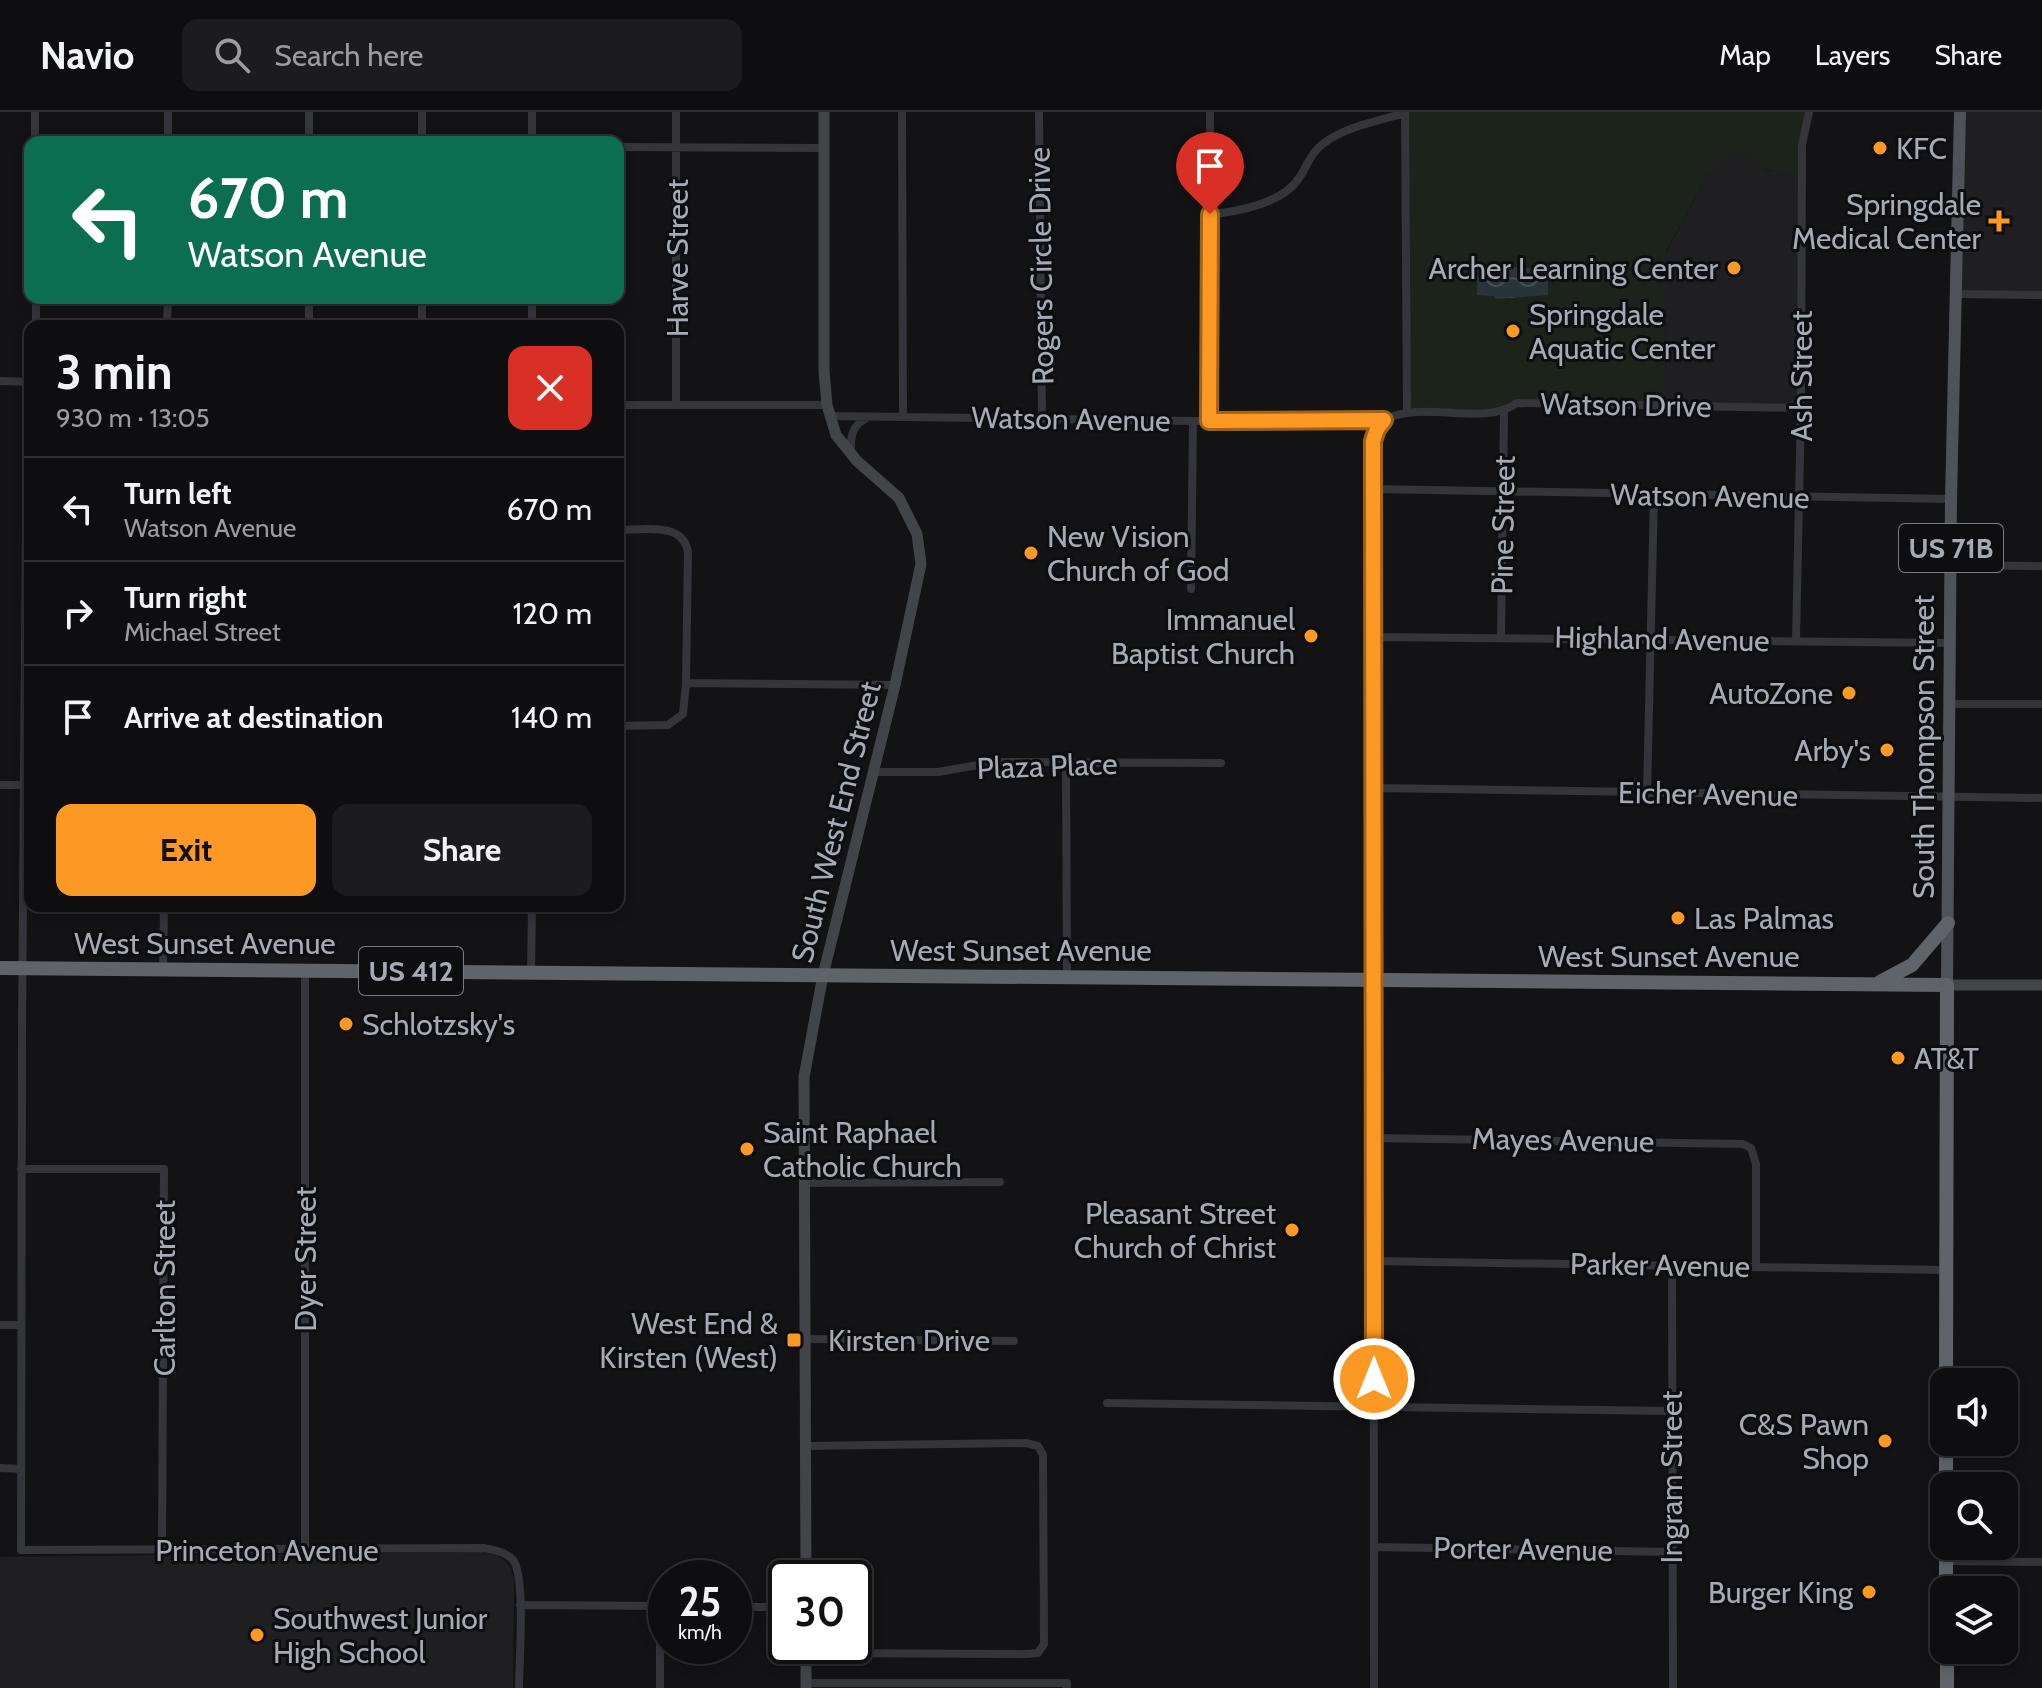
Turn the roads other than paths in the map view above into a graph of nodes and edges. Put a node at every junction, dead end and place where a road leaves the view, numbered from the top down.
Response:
1 (35, 112) edge
2 (168, 112) edge
3 (309, 112) edge
4 (422, 112) edge
5 (532, 112) edge
6 (676, 112) edge
7 (824, 112) edge
8 (902, 112) edge
9 (1039, 112) edge
10 (1210, 112) edge
11 (1405, 112) edge
12 (1809, 112) edge
13 (1960, 112) edge
14 (35, 136) edge
15 (168, 136) edge
16 (309, 136) edge
17 (422, 136) edge
18 (532, 136) edge
19 (624, 147) edge
20 (676, 147) junction
21 (824, 148) junction
22 (1210, 214) junction
23 (1955, 294) junction
24 (2042, 295) edge
25 (0, 381) edge
26 (24, 383) edge
27 (624, 405) edge
28 (676, 405) junction
29 (1801, 408) junction
30 (828, 411) junction
31 (1407, 411) junction
32 (1504, 412) junction
33 (872, 417) junction
34 (903, 417) junction
35 (1042, 419) junction
36 (1384, 420) junction
37 (1193, 421) junction
38 (1209, 421) junction
39 (851, 454) junction
40 (1373, 489) junction
41 (1504, 492) junction
42 (1654, 495) junction
43 (1799, 497) junction
44 (1951, 499) junction
45 (624, 530) edge
46 (1950, 565) junction
47 (2042, 566) edge
48 (1191, 589) dead end
49 (1374, 637) junction
50 (1501, 638) junction
51 (1651, 639) junction
52 (1796, 641) junction
53 (1950, 643) junction
54 (686, 683) junction
55 (895, 685) junction
56 (24, 687) edge
57 (1949, 704) junction
58 (2042, 704) edge
59 (624, 726) edge
60 (1066, 763) junction
61 (1221, 763) dead end
62 (873, 772) junction
63 (0, 785) edge
64 (23, 785) junction
65 (1375, 788) junction
66 (1647, 794) junction
67 (1948, 797) junction
68 (2042, 798) edge
69 (164, 912) edge
70 (532, 912) edge
71 (1948, 923) junction
72 (0, 968) edge
73 (22, 968) junction
74 (163, 968) junction
75 (305, 969) junction
76 (531, 972) junction
77 (823, 975) junction
78 (1067, 976) junction
79 (1375, 980) junction
80 (1876, 984) junction
81 (1947, 985) junction
82 (2042, 985) edge
83 (1374, 1138) junction
84 (21, 1169) junction
85 (1000, 1182) dead end
86 (803, 1183) junction
87 (1373, 1261) junction
88 (1672, 1265) junction
89 (1756, 1266) junction
90 (1946, 1270) junction
91 (0, 1325) edge
92 (20, 1325) junction
93 (804, 1339) junction
94 (1014, 1341) dead end
95 (1946, 1368) edge
96 (1107, 1403) dead end
97 (1374, 1407) junction
98 (1671, 1411) junction
99 (805, 1446) junction
100 (0, 1468) edge
101 (21, 1469) junction
102 (1374, 1547) junction
103 (305, 1549) junction
104 (162, 1550) junction
105 (1672, 1552) junction
106 (806, 1560) edge
107 (2018, 1560) edge
108 (2042, 1562) edge
109 (520, 1605) junction
110 (648, 1606) edge
111 (872, 1651) edge
112 (661, 1664) edge
113 (806, 1664) edge
114 (1947, 1664) edge
115 (806, 1685) edge
116 (872, 1685) edge
117 (957, 1685) edge
118 (519, 1688) edge
119 (660, 1688) edge
120 (1067, 1688) edge
121 (1374, 1688) edge
122 (1673, 1688) edge
123 (1947, 1688) edge

1 - 14 street
2 - 15 street
3 - 16 street
4 - 17 street
5 - 18 street
6 - 20 street, Harve Street
7 - 21 street, South West End Street
8 - 34 street
9 - 35 street, Rogers Circle Drive
10 - 22 street
11 - 22 street
11 - 31 street
12 - 29 street, Ash Street
13 - 23 main road, South Thompson Street / US 71B
19 - 20 street
20 - 21 street
20 - 28 street, Harve Street
21 - 30 street, South West End Street
22 - 38 street
23 - 24 street
23 - 44 main road, South Thompson Street / US 71B
25 - 26 street
27 - 28 street, Watson Avenue
28 - 30 street, Watson Avenue
29 - 32 street, Watson Drive
29 - 43 street, Ash Street
30 - 33 street, Watson Avenue
30 - 39 street, South West End Street
31 - 32 street, Watson Drive
31 - 36 street, Watson Avenue
32 - 41 street, Pine Street
33 - 34 street, Watson Avenue
33 - 39 street
34 - 35 street, Watson Avenue
35 - 37 street, Watson Avenue
36 - 38 street, Watson Avenue
36 - 40 street
37 - 38 street, Watson Avenue
37 - 48 street
39 - 55 street, South West End Street
40 - 41 street, Watson Avenue
40 - 49 street
41 - 42 street, Watson Avenue
41 - 50 street, Pine Street
42 - 43 street, Watson Avenue
42 - 51 street
43 - 44 street, Watson Avenue
43 - 52 street, Ash Street
44 - 46 main road, South Thompson Street / US 71B
45 - 54 street
46 - 47 street
46 - 53 main road, South Thompson Street / US 71B
49 - 50 street, Highland Avenue
49 - 65 street
50 - 51 street, Highland Avenue
51 - 52 street, Highland Avenue
51 - 66 street
52 - 53 street, Highland Avenue
53 - 57 main road, South Thompson Street / US 71B
54 - 55 street
54 - 59 street
55 - 62 street, South West End Street
56 - 64 street
57 - 58 street
57 - 67 main road, South Thompson Street / US 71B
60 - 61 street, Plaza Place
60 - 62 street, Plaza Place
60 - 78 street
62 - 77 street, South West End Street
63 - 64 street
64 - 73 street
65 - 66 street, Eicher Avenue
65 - 79 street
66 - 67 street, Eicher Avenue
67 - 68 street, Eicher Avenue
67 - 71 main road, South Thompson Street / US 71B
69 - 74 street
70 - 76 street
71 - 80 highway
71 - 81 main road, South Thompson Street / US 71B
72 - 73 highway, West Sunset Avenue / US 412
73 - 74 highway, West Sunset Avenue / US 412
73 - 84 street
74 - 75 highway, West Sunset Avenue / US 412
75 - 76 highway, West Sunset Avenue / US 412
75 - 103 street, Dyer Street
76 - 77 highway, West Sunset Avenue / US 412
77 - 78 highway, West Sunset Avenue / US 412
77 - 86 street, South West End Street
78 - 79 highway, West Sunset Avenue / US 412
79 - 80 highway, West Sunset Avenue / US 412
79 - 83 street
80 - 81 highway, West Sunset Avenue / US 412
81 - 82 street, West Sunset Avenue
81 - 90 highway, South Thompson Street / US 71B
83 - 87 street
83 - 89 street, Mayes Avenue
84 - 92 street
84 - 104 street, Carlton Street
85 - 86 street
86 - 93 street, South West End Street
87 - 88 street, Parker Avenue
87 - 97 street
88 - 89 street, Parker Avenue
88 - 98 street, Ingram Street
89 - 90 street, Parker Avenue
90 - 95 highway, South Thompson Street / US 71B
91 - 92 street
92 - 101 street
93 - 94 street, Kirsten Drive
93 - 99 street, South West End Street
96 - 97 street
97 - 98 street
97 - 102 street
98 - 105 street, Ingram Street
99 - 106 street, South West End Street
99 - 111 street
100 - 101 street
101 - 104 street, Princeton Avenue
102 - 105 street, Porter Avenue
102 - 121 street
103 - 104 street, Princeton Avenue
103 - 109 street, Princeton Avenue
105 - 122 street, Ingram Street
107 - 108 street
109 - 110 street
109 - 118 street
112 - 119 street
113 - 115 street
114 - 123 highway
115 - 116 street
116 - 117 street
117 - 120 street

